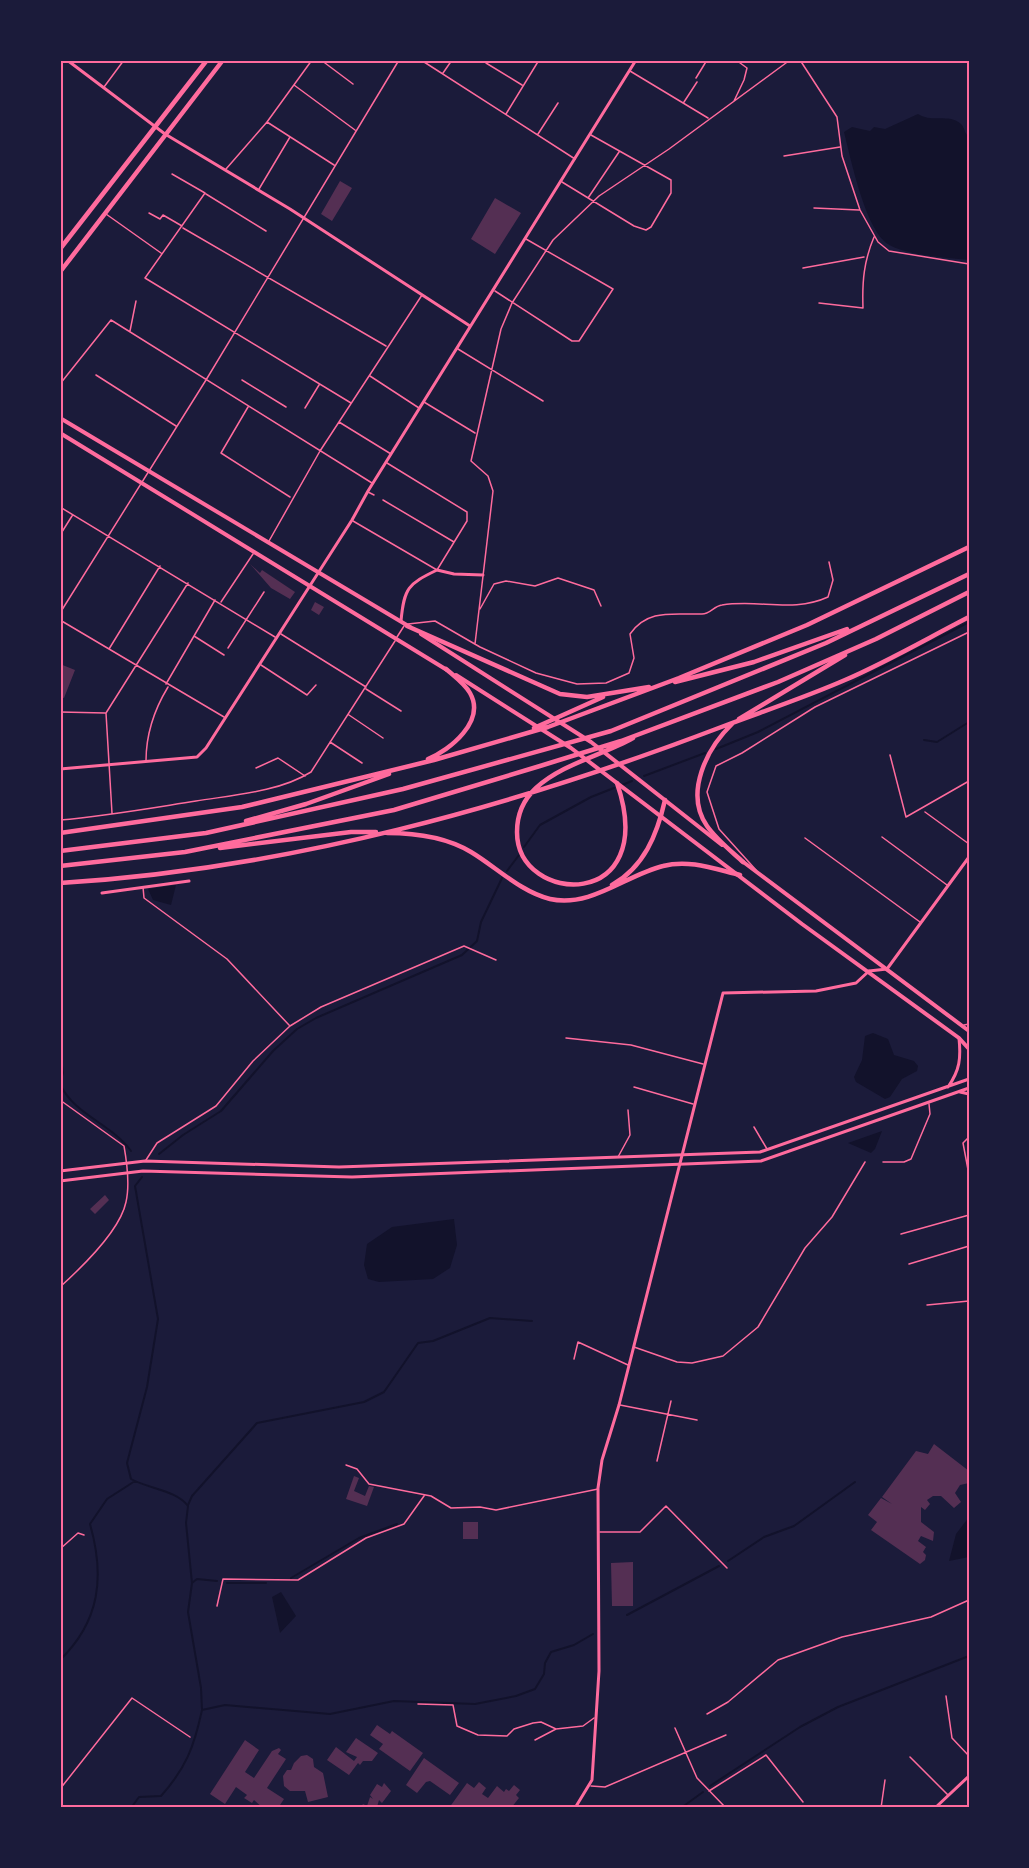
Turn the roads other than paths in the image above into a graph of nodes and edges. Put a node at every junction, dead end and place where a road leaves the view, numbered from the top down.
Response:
1 (66, 60) edge
2 (124, 60) edge
3 (207, 60) edge
4 (223, 60) edge
5 (312, 60) edge
6 (321, 60) edge
7 (399, 60) edge
8 (421, 60) edge
9 (452, 60) edge
10 (539, 60) edge
11 (636, 60) edge
12 (707, 60) edge
13 (736, 60) edge
14 (790, 60) edge
15 (800, 60) edge
16 (741, 61) edge
17 (486, 63) dead end
18 (629, 71) junction
19 (443, 74) junction
20 (696, 78) dead end
21 (698, 82) dead end
22 (353, 84) dead end
23 (294, 85) junction
24 (523, 86) junction
25 (104, 87) junction
26 (733, 102) junction
27 (558, 103) dead end
28 (684, 103) junction
29 (506, 115) junction
30 (709, 119) junction
31 (267, 122) junction
32 (155, 127) junction
33 (356, 131) junction
34 (165, 134) junction
35 (538, 135) junction
36 (591, 135) junction
37 (290, 137) junction
38 (841, 147) junction
39 (619, 151) junction
40 (784, 156) dead end
41 (575, 159) junction
42 (645, 164) junction
43 (334, 165) junction
44 (225, 170) junction
45 (172, 174) dead end
46 (561, 182) junction
47 (258, 190) junction
48 (205, 193) junction
49 (588, 199) junction
50 (596, 202) junction
51 (814, 208) dead end
52 (860, 210) junction
53 (105, 213) junction
54 (149, 213) dead end
55 (302, 217) junction
56 (182, 227) junction
57 (266, 231) dead end
58 (874, 236) junction
59 (525, 238) junction
60 (60, 249) edge
61 (546, 250) junction
62 (162, 253) junction
63 (865, 257) junction
64 (969, 264) edge
65 (803, 268) dead end
66 (60, 272) edge
67 (266, 278) junction
68 (493, 290) junction
69 (422, 294) junction
70 (136, 301) dead end
71 (513, 303) junction
72 (819, 303) dead end
73 (471, 326) junction
74 (129, 332) junction
75 (234, 333) junction
76 (387, 346) junction
77 (457, 349) junction
78 (492, 370) junction
79 (96, 375) dead end
80 (370, 376) junction
81 (206, 380) junction
82 (242, 380) dead end
83 (60, 384) edge
84 (320, 384) junction
85 (543, 401) dead end
86 (424, 402) junction
87 (351, 403) junction
88 (248, 407) junction
89 (286, 407) dead end
90 (305, 408) dead end
91 (420, 408) junction
92 (60, 418) edge
93 (339, 421) junction
94 (177, 426) junction
95 (60, 433) edge
96 (476, 434) junction
97 (320, 451) junction
98 (392, 454) junction
99 (387, 463) junction
100 (148, 472) junction
101 (142, 482) junction
102 (373, 483) junction
103 (368, 491) junction
104 (374, 495) dead end
105 (291, 498) junction
106 (383, 500) dead end
107 (60, 507) edge
108 (73, 514) junction
109 (352, 520) junction
110 (60, 535) edge
111 (108, 535) junction
112 (454, 542) junction
113 (268, 543) junction
114 (969, 547) edge
115 (255, 550) junction
116 (830, 562) dead end
117 (160, 566) junction
118 (437, 570) junction
119 (318, 574) junction
120 (969, 574) edge
121 (483, 575) junction
122 (188, 583) junction
123 (311, 585) junction
124 (264, 592) dead end
125 (969, 592) edge
126 (215, 600) junction
127 (220, 603) junction
128 (602, 606) dead end
129 (479, 611) junction
130 (60, 613) edge
131 (969, 617) edge
132 (60, 620) edge
133 (247, 620) junction
134 (867, 622) junction
135 (405, 624) junction
136 (969, 632) edge
137 (280, 634) junction
138 (194, 636) junction
139 (397, 637) junction
140 (277, 639) junction
141 (876, 639) junction
142 (475, 644) junction
143 (228, 648) dead end
144 (109, 650) junction
145 (224, 655) dead end
146 (260, 665) junction
147 (136, 666) junction
148 (446, 669) junction
149 (165, 684) junction
150 (316, 685) dead end
151 (169, 687) junction
152 (365, 688) junction
153 (612, 694) junction
154 (400, 711) dead end
155 (60, 712) edge
156 (106, 713) junction
157 (348, 714) junction
158 (556, 717) junction
159 (225, 718) junction
160 (538, 726) junction
161 (383, 738) dead end
162 (330, 741) junction
163 (623, 742) junction
164 (890, 755) dead end
165 (146, 761) junction
166 (423, 761) junction
167 (362, 763) dead end
168 (109, 765) junction
169 (256, 768) dead end
170 (60, 769) edge
171 (305, 776) junction
172 (969, 781) edge
173 (617, 783) junction
174 (664, 800) junction
175 (925, 813) dead end
176 (112, 814) junction
177 (661, 816) junction
178 (60, 820) edge
179 (60, 833) edge
180 (206, 833) junction
181 (882, 837) dead end
182 (805, 838) dead end
183 (969, 844) edge
184 (60, 851) edge
185 (185, 852) junction
186 (969, 857) edge
187 (743, 862) junction
188 (60, 866) edge
189 (740, 875) junction
190 (765, 879) junction
191 (189, 881) dead end
192 (60, 883) edge
193 (143, 886) junction
194 (948, 886) junction
195 (599, 892) junction
196 (102, 893) dead end
197 (921, 923) junction
198 (496, 960) dead end
199 (887, 969) junction
200 (869, 971) junction
201 (969, 1024) edge
202 (963, 1025) junction
203 (290, 1026) junction
204 (969, 1031) edge
205 (566, 1038) dead end
206 (959, 1038) junction
207 (969, 1049) edge
208 (704, 1064) junction
209 (969, 1079) edge
210 (634, 1087) dead end
211 (947, 1088) junction
212 (969, 1088) edge
213 (958, 1092) junction
214 (969, 1094) edge
215 (60, 1100) edge
216 (929, 1104) junction
217 (694, 1105) junction
218 (628, 1110) dead end
219 (754, 1127) dead end
220 (969, 1137) edge
221 (767, 1149) junction
222 (681, 1155) junction
223 (617, 1157) junction
224 (146, 1161) junction
225 (865, 1162) dead end
226 (883, 1162) dead end
227 (127, 1163) junction
228 (679, 1165) junction
229 (60, 1171) edge
230 (143, 1171) junction
231 (127, 1172) junction
232 (969, 1175) edge
233 (60, 1181) edge
234 (969, 1215) edge
235 (901, 1234) dead end
236 (969, 1246) edge
237 (909, 1264) dead end
238 (60, 1287) edge
239 (969, 1301) edge
240 (927, 1305) dead end
241 (633, 1347) junction
242 (574, 1359) dead end
243 (629, 1365) junction
244 (671, 1401) dead end
245 (620, 1405) junction
246 (667, 1414) junction
247 (697, 1420) dead end
248 (657, 1461) dead end
249 (346, 1465) dead end
250 (598, 1488) junction
251 (425, 1495) junction
252 (598, 1532) junction
253 (84, 1535) dead end
254 (60, 1549) edge
255 (727, 1568) dead end
256 (969, 1600) edge
257 (217, 1606) dead end
258 (946, 1696) dead end
259 (418, 1704) dead end
260 (707, 1714) dead end
261 (595, 1717) junction
262 (675, 1728) dead end
263 (556, 1729) junction
264 (726, 1734) dead end
265 (190, 1737) dead end
266 (535, 1740) dead end
267 (686, 1752) junction
268 (969, 1756) edge
269 (910, 1757) dead end
270 (969, 1776) edge
271 (885, 1780) dead end
272 (591, 1786) junction
273 (60, 1789) edge
274 (709, 1791) junction
275 (948, 1796) junction
276 (803, 1802) dead end
277 (575, 1808) edge
278 (726, 1808) edge
279 (881, 1808) edge
280 (935, 1808) edge

1 - 25 street
2 - 25 lane
3 - 32 main road
4 - 34 main road
5 - 23 lane
6 - 22 lane
7 - 33 lane
8 - 19 lane
9 - 19 lane
10 - 24 lane
11 - 18 street
12 - 20 lane
13 - 16 lane
14 - 26 lane
15 - 38 lane
16 - 26 lane
17 - 24 lane
18 - 28 lane
18 - 36 street
19 - 29 lane
21 - 28 lane
23 - 31 lane
23 - 33 lane
24 - 29 lane
25 - 32 street
26 - 30 lane
27 - 35 lane
28 - 30 lane
29 - 35 lane
30 - 42 lane
31 - 37 lane
31 - 44 lane
32 - 34 street
32 - 60 main road
33 - 43 lane
34 - 44 street
34 - 53 main road
35 - 41 lane
36 - 39 lane
36 - 41 street
37 - 43 lane
37 - 47 lane
38 - 40 lane
38 - 52 lane
39 - 42 lane
39 - 49 lane
41 - 46 street
42 - 50 lane
42 - 50 lane
43 - 55 lane
44 - 47 street
45 - 48 lane
46 - 49 lane
46 - 59 street
47 - 55 street
48 - 56 lane
48 - 57 lane
49 - 50 lane
50 - 61 lane
51 - 52 lane
52 - 58 lane
53 - 62 lane
53 - 66 main road
54 - 56 lane
55 - 67 lane
55 - 69 street
56 - 62 lane
56 - 67 lane
58 - 63 lane
58 - 64 lane
59 - 61 lane
59 - 68 street
61 - 71 lane
61 - 71 lane
62 - 75 lane
63 - 65 lane
63 - 72 lane
67 - 75 lane
67 - 76 lane
68 - 71 lane
68 - 73 street
69 - 73 street
69 - 76 lane
70 - 74 lane
71 - 78 lane
73 - 77 street
74 - 81 lane
74 - 83 lane
75 - 81 lane
75 - 84 lane
76 - 80 lane
77 - 78 lane
77 - 86 street
78 - 85 lane
78 - 96 lane
79 - 94 lane
80 - 87 lane
80 - 91 lane
81 - 88 lane
81 - 94 lane
82 - 89 lane
84 - 87 lane
84 - 90 lane
86 - 91 street
86 - 96 lane
87 - 93 lane
88 - 97 lane
88 - 105 lane
91 - 98 street
92 - 100 main road
93 - 97 lane
93 - 98 lane
94 - 100 lane
95 - 101 main road
96 - 121 lane
97 - 102 lane
97 - 105 lane
98 - 99 street
99 - 102 street
99 - 112 lane
100 - 101 lane
100 - 113 main road
101 - 111 lane
101 - 115 main road
102 - 103 street
103 - 104 lane
103 - 109 street
105 - 113 lane
106 - 112 lane
107 - 108 lane
108 - 110 lane
108 - 111 lane
109 - 118 lane
109 - 119 street
111 - 117 lane
111 - 130 lane
112 - 118 lane
113 - 119 main road
114 - 179 main road
115 - 123 main road
115 - 127 lane
116 - 142 lane
117 - 122 lane
117 - 144 lane
118 - 121 street
118 - 135 street
119 - 123 street
119 - 135 main road
120 - 134 main road
121 - 129 lane
122 - 126 lane
122 - 147 lane
123 - 137 street
123 - 139 main road
124 - 133 lane
125 - 141 main road
126 - 127 lane
126 - 138 lane
127 - 133 lane
128 - 129 lane
129 - 142 lane
131 - 192 main road
132 - 144 lane
133 - 140 lane
133 - 143 lane
134 - 153 main road
134 - 180 main road
135 - 139 lane
135 - 142 lane
135 - 153 main road
135 - 158 main road
136 - 190 lane
137 - 140 street
137 - 152 lane
138 - 145 lane
138 - 149 lane
139 - 148 main road
139 - 152 lane
140 - 146 street
141 - 163 main road
141 - 187 main road
144 - 147 lane
146 - 150 lane
146 - 159 street
147 - 149 lane
147 - 156 lane
148 - 160 main road
148 - 166 main road
149 - 151 lane
151 - 159 lane
151 - 165 lane
152 - 154 lane
152 - 157 lane
153 - 158 main road
155 - 156 lane
156 - 168 lane
157 - 161 lane
157 - 162 lane
158 - 160 main road
158 - 174 main road
159 - 165 street
160 - 166 main road
160 - 173 main road
162 - 167 lane
162 - 171 lane
163 - 173 main road
163 - 185 main road
164 - 172 lane
165 - 168 street
166 - 180 main road
168 - 170 street
168 - 176 lane
169 - 171 lane
171 - 176 lane
173 - 177 main road
174 - 177 main road
174 - 187 main road
175 - 183 lane
176 - 178 lane
177 - 189 main road
177 - 195 main road
180 - 184 main road
181 - 194 lane
182 - 197 lane
185 - 188 main road
185 - 195 main road
186 - 194 street
187 - 190 main road
189 - 195 main road
189 - 200 main road
190 - 199 main road
191 - 193 street
193 - 196 street
193 - 203 lane
194 - 197 street
197 - 199 street
198 - 203 lane
199 - 200 street
199 - 202 main road
200 - 206 main road
200 - 208 street
201 - 202 lane
202 - 204 main road
203 - 224 lane
205 - 208 lane
206 - 207 main road
206 - 211 street
208 - 217 street
209 - 211 street
210 - 217 lane
211 - 221 street
212 - 213 street
213 - 214 street
213 - 216 street
215 - 227 lane
216 - 226 lane
216 - 228 street
217 - 222 street
218 - 223 lane
219 - 221 lane
220 - 232 lane
221 - 222 street
222 - 223 street
222 - 228 street
223 - 224 street
224 - 227 street
224 - 230 street
225 - 241 lane
227 - 229 street
227 - 231 lane
228 - 230 street
228 - 241 street
230 - 231 street
231 - 233 street
231 - 238 lane
234 - 235 lane
236 - 237 lane
239 - 240 lane
241 - 243 street
242 - 243 lane
243 - 245 street
244 - 246 lane
245 - 246 lane
245 - 250 street
246 - 247 lane
246 - 248 lane
249 - 251 lane
250 - 251 lane
250 - 252 street
251 - 257 lane
252 - 255 lane
252 - 261 street
253 - 254 lane
256 - 260 lane
258 - 268 lane
259 - 263 lane
261 - 263 lane
261 - 272 street
262 - 267 lane
263 - 266 lane
264 - 267 lane
265 - 273 lane
267 - 272 lane
267 - 274 lane
269 - 275 lane
270 - 275 street
271 - 279 lane
272 - 277 street
274 - 276 lane
274 - 278 lane
275 - 280 street

